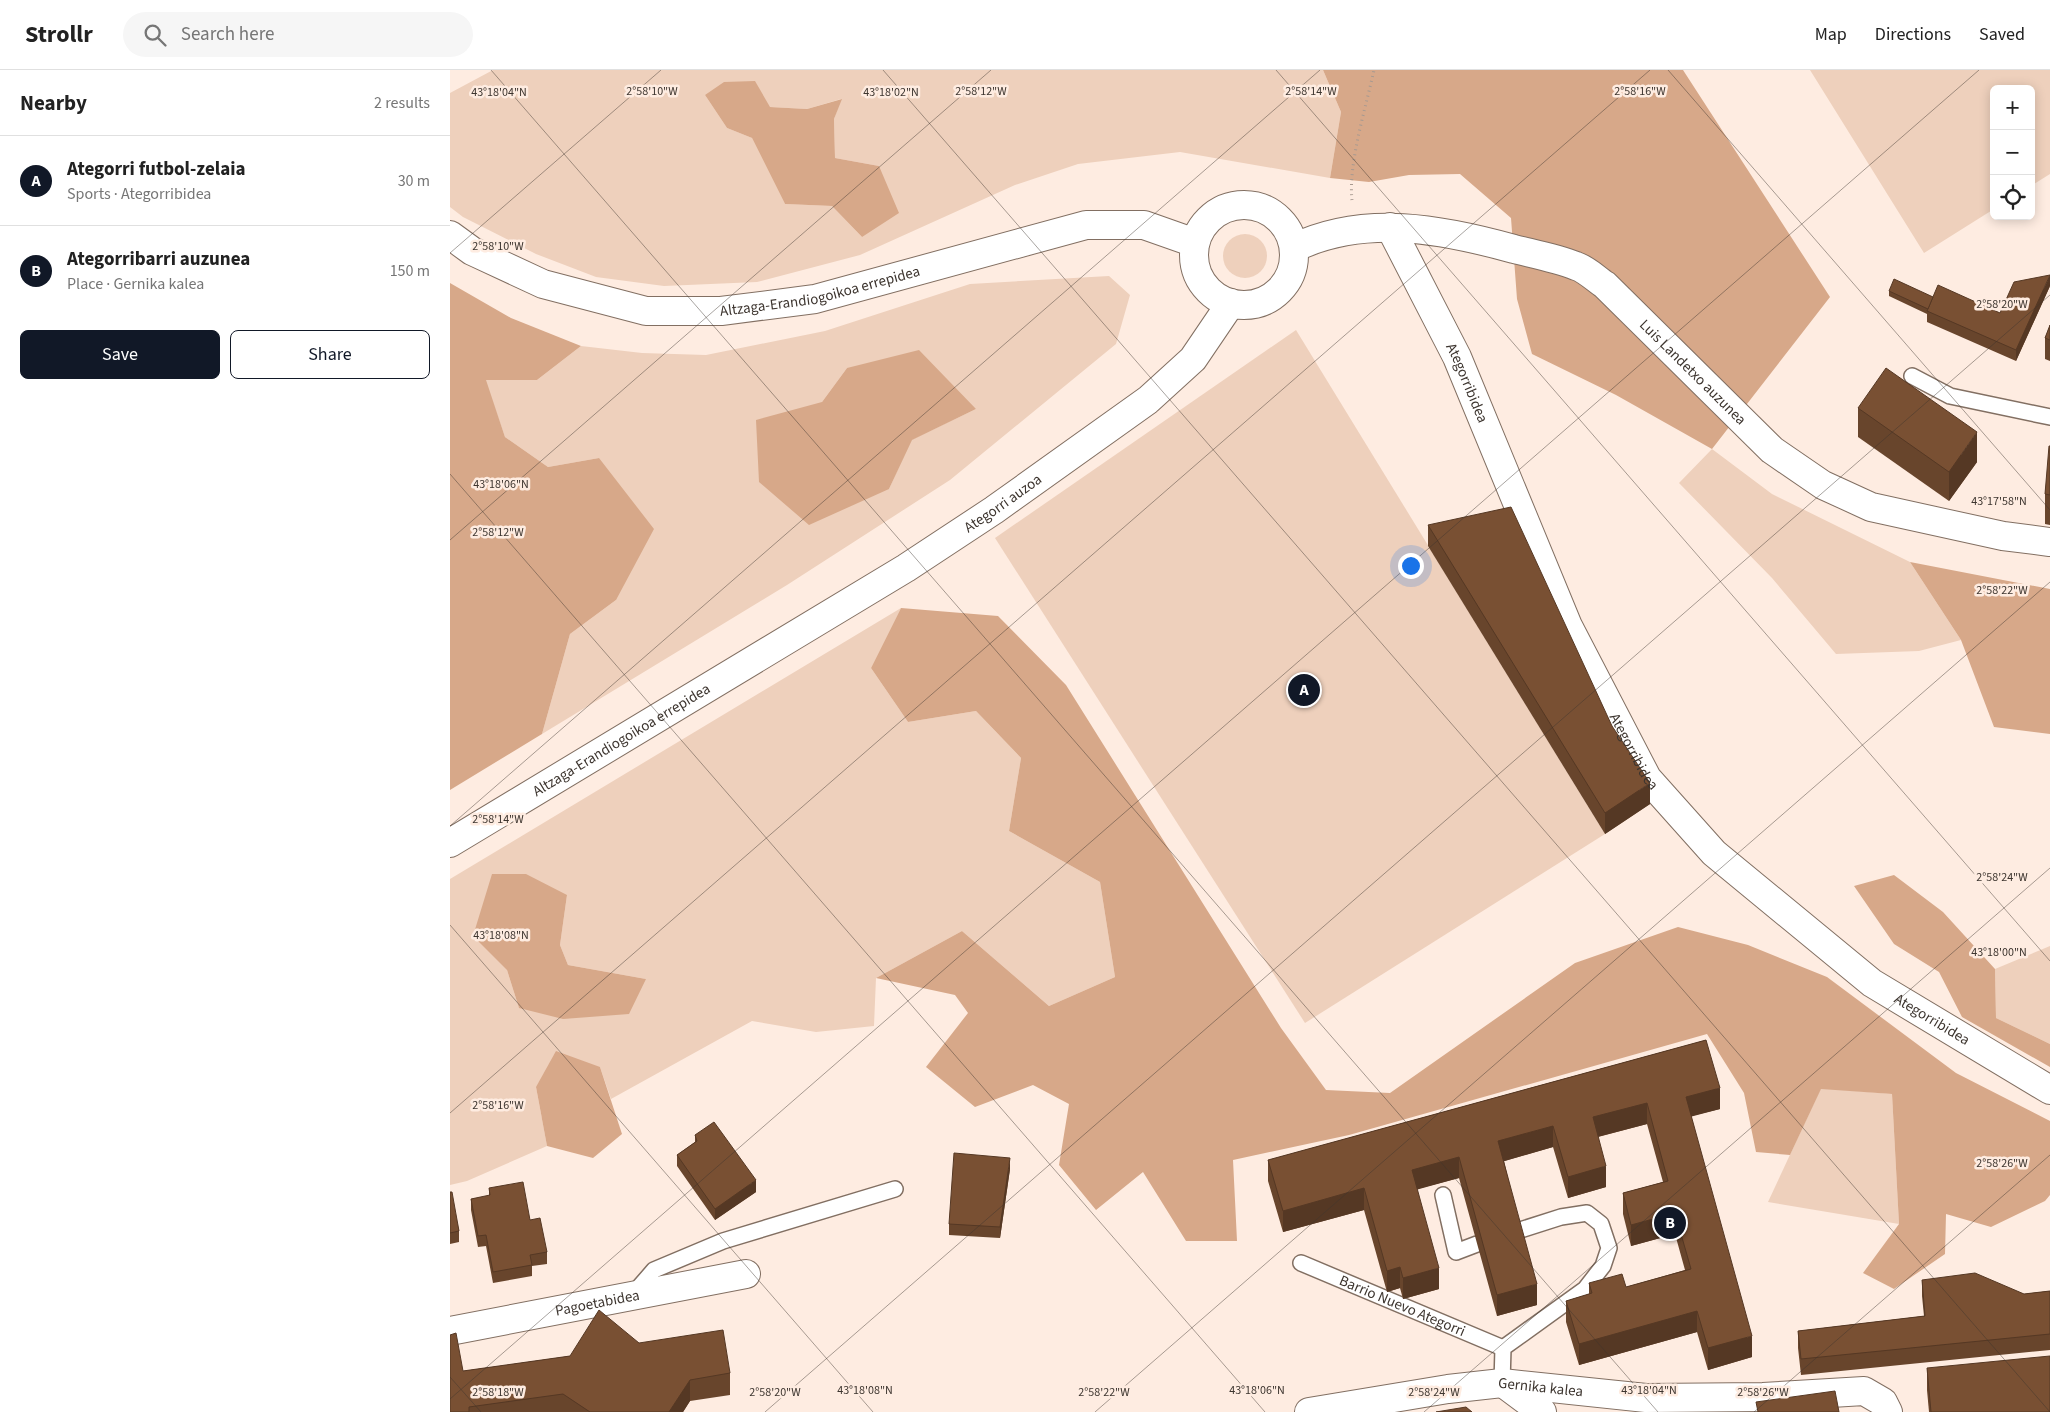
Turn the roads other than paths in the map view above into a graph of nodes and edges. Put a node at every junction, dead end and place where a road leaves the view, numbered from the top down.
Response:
1 (1390, 227) junction
2 (450, 235) edge
3 (1195, 243) junction
4 (1294, 248) junction
5 (1231, 303) junction
6 (1912, 376) dead end
7 (2050, 417) edge
8 (2050, 542) edge
9 (743, 668) joint
10 (450, 843) edge
11 (2050, 1090) edge
12 (895, 1189) dead end
13 (1443, 1195) dead end
14 (1517, 1231) edge
15 (1477, 1244) edge
16 (1301, 1263) dead end
17 (746, 1274) dead end
18 (631, 1296) junction
19 (450, 1332) edge
20 (1503, 1348) junction
21 (1502, 1383) junction
22 (1309, 1412) edge
23 (1542, 1412) edge
24 (1888, 1412) edge

1 - 4 street, Luis Landetxo auzunea
1 - 8 street, Luis Landetxo auzunea
1 - 11 street, Ategorribidea
2 - 3 street, Altzaga-Erandiogoikoa errepidea
3 - 4 street
3 - 5 street
4 - 5 street
5 - 9 street, Ategorri auzoa
6 - 7 lane
9 - 10 street, Altzaga-Erandiogoikoa errepidea
12 - 18 lane
13 - 15 lane
14 - 20 lane
16 - 20 lane, Barrio Nuevo Ategorri
17 - 18 street, Pagoetabidea
18 - 19 street, Pagoetabidea
20 - 21 lane
21 - 22 street, Gernika kalea
21 - 23 street
21 - 24 street, Gernika kalea

